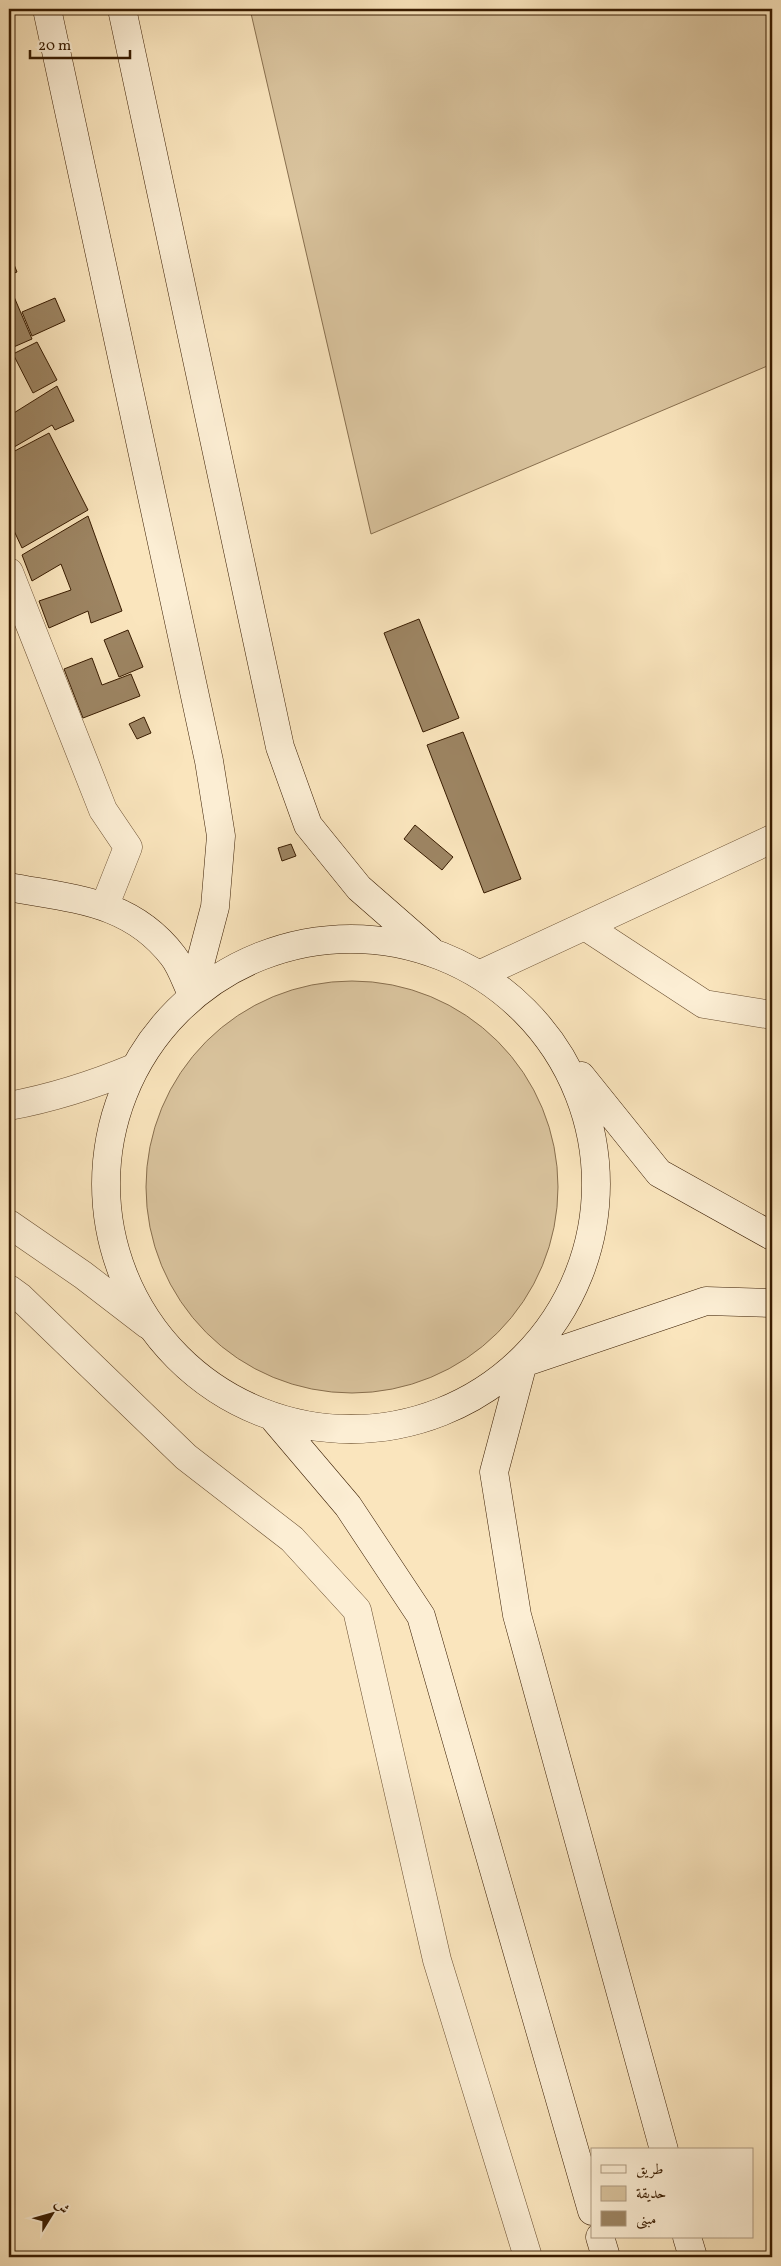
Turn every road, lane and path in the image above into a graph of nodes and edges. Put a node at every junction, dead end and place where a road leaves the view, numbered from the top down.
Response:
1 (47, 9) edge
2 (122, 9) edge
3 (9, 572) edge
4 (772, 839) edge
5 (9, 887) edge
6 (105, 905) junction
7 (585, 926) junction
8 (430, 950) junction
9 (481, 974) junction
10 (192, 994) junction
11 (772, 1016) edge
12 (538, 1022) junction
13 (134, 1068) junction
14 (9, 1106) edge
15 (9, 1224) edge
16 (772, 1236) edge
17 (9, 1289) edge
18 (772, 1303) edge
19 (148, 1324) junction
20 (523, 1363) junction
21 (275, 1420) junction
22 (663, 2148) edge
23 (591, 2207) edge
24 (600, 2238) edge
25 (688, 2238) edge
26 (528, 2257) edge
27 (606, 2257) edge
28 (693, 2257) edge

1 - 10 main road
2 - 8 main road
3 - 6 main road
4 - 7 main road
5 - 6 main road
6 - 10 main road
7 - 9 main road
7 - 11 main road
8 - 9 main road
8 - 10 main road
9 - 12 main road
10 - 13 main road
12 - 16 main road
12 - 20 main road
13 - 14 main road
13 - 19 main road
15 - 19 main road
17 - 26 main road
18 - 20 main road
19 - 21 main road
20 - 21 main road
20 - 22 main road
21 - 23 main road
24 - 27 main road
25 - 28 main road

